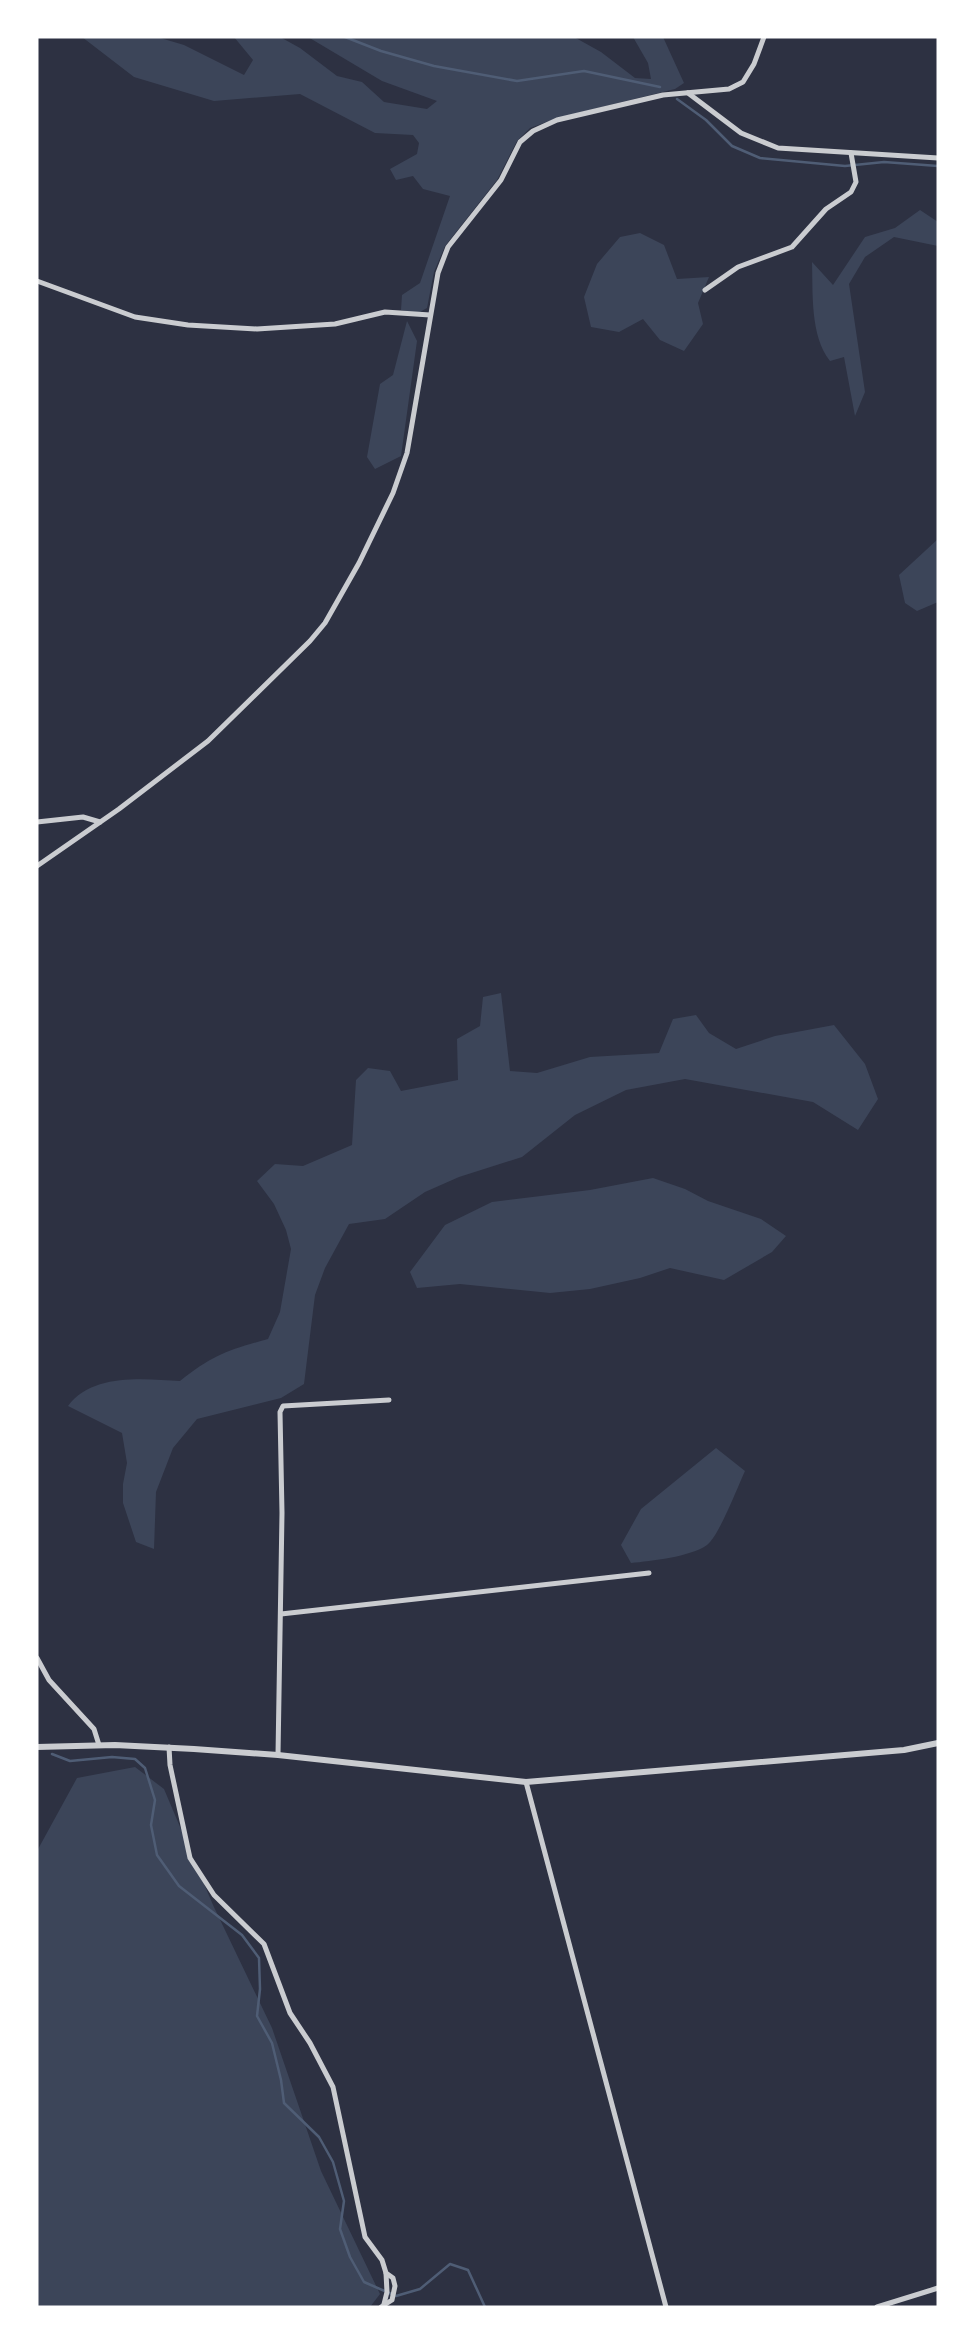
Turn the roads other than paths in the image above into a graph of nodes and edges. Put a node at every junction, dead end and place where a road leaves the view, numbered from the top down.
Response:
1 (764, 37) edge
2 (688, 93) junction
3 (851, 156) junction
4 (938, 158) edge
5 (37, 281) edge
6 (705, 290) dead end
7 (430, 315) junction
8 (37, 822) edge
9 (100, 822) junction
10 (37, 866) edge
11 (389, 1400) dead end
12 (649, 1573) dead end
13 (281, 1614) junction
14 (37, 1658) edge
15 (938, 1743) edge
16 (99, 1745) junction
17 (37, 1748) edge
18 (169, 1748) junction
19 (278, 1755) junction
20 (526, 1782) junction
21 (386, 2273) junction
22 (938, 2288) edge
23 (383, 2305) edge
24 (666, 2307) edge
25 (877, 2307) edge

1 - 2 street
2 - 3 street
2 - 7 street
3 - 4 street
3 - 6 street
5 - 7 street
7 - 9 street
8 - 9 street
9 - 10 street
11 - 13 street
12 - 13 street
13 - 19 street
14 - 16 street
15 - 20 street
16 - 17 street
16 - 18 street
18 - 19 street
18 - 21 street
19 - 20 street
20 - 24 street
21 - 23 street
21 - 23 street
22 - 25 street

